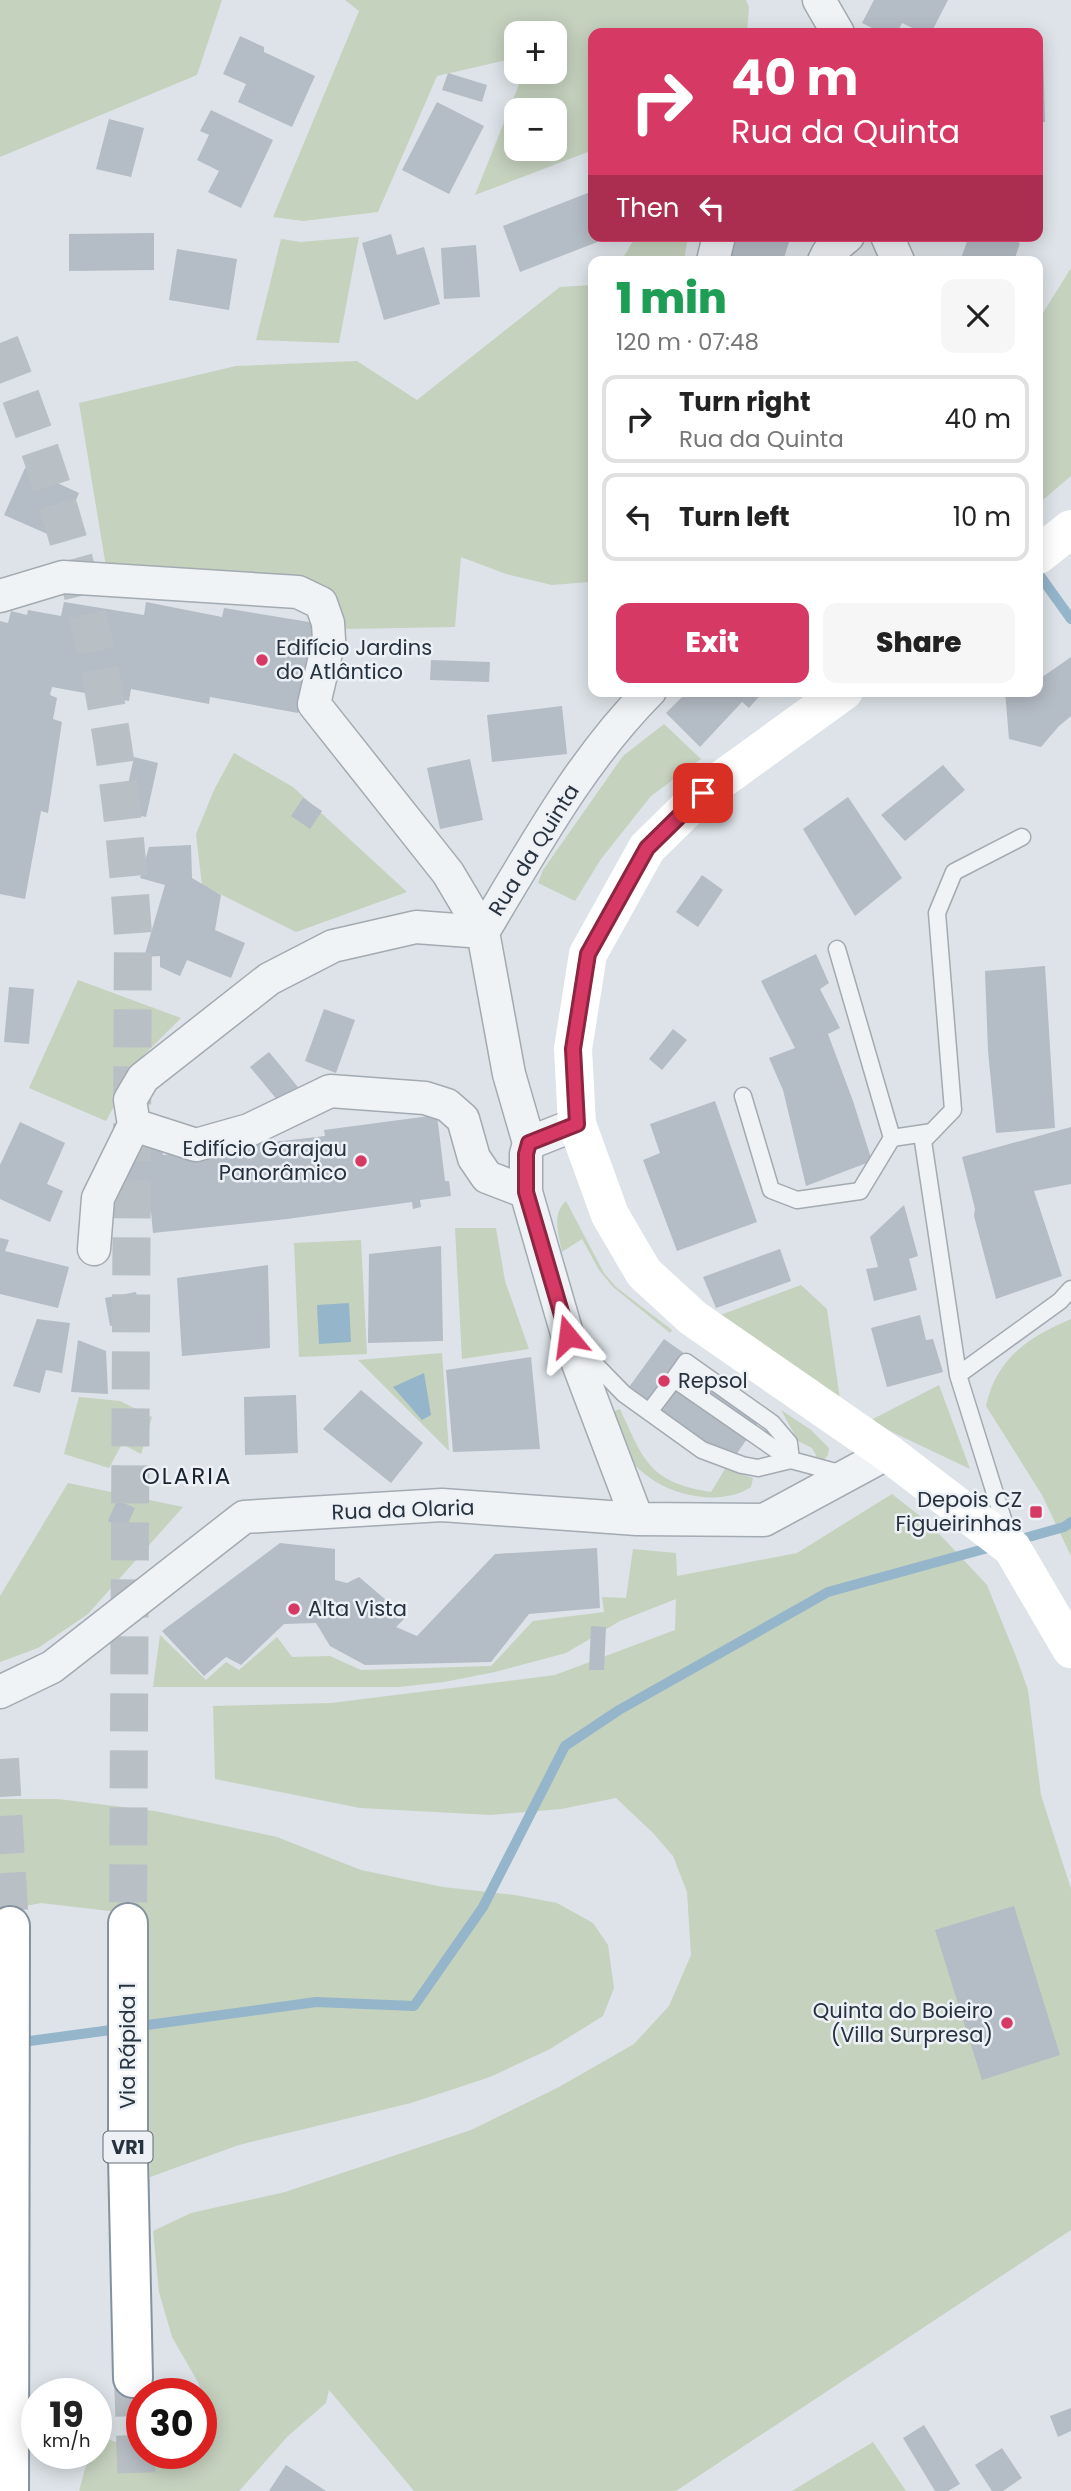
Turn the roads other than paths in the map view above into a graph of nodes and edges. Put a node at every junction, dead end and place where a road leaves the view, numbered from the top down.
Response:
1 (819, 0) edge
2 (835, 28) edge
3 (841, 242) edge
4 (826, 256) edge
5 (1071, 528) edge
6 (1043, 551) edge
7 (0, 596) edge
8 (645, 697) edge
9 (836, 697) edge
10 (1022, 837) dead end
11 (483, 932) junction
12 (837, 949) dead end
13 (743, 1096) dead end
14 (577, 1124) junction
15 (134, 1125) junction
16 (932, 1132) junction
17 (892, 1138) junction
18 (529, 1143) junction
19 (526, 1192) junction
20 (94, 1249) dead end
21 (1067, 1296) edge
22 (568, 1336) junction
23 (958, 1376) junction
24 (649, 1412) junction
25 (888, 1453) junction
26 (791, 1460) junction
27 (847, 1475) junction
28 (637, 1519) junction
29 (1012, 1548) junction
30 (1065, 1638) edge
31 (1071, 1663) edge
32 (0, 1692) edge
33 (128, 1923) tunnel mouth
34 (10, 1926) tunnel mouth
35 (133, 2378) tunnel mouth
36 (9, 2491) edge

1 - 2 street
3 - 4 street
5 - 6 main road
7 - 11 street
8 - 11 street, Rua da Quinta
9 - 14 main road
10 - 16 lane
11 - 15 street
11 - 18 street, Rua da Quinta
12 - 17 lane
13 - 17 lane
14 - 18 street
14 - 25 main road
15 - 19 street
15 - 20 street
16 - 17 lane
16 - 23 lane
18 - 19 street
19 - 22 street
21 - 23 lane
22 - 24 lane
22 - 28 street
23 - 29 lane
24 - 26 lane
24 - 26 lane
25 - 27 street, Rua da Olaria
25 - 29 main road
26 - 27 lane
27 - 28 street, Rua da Olaria
28 - 32 street, Rua da Olaria
29 - 30 main road
30 - 31 lane
33 - 35 main road, Via Rápida 1 / VR1
34 - 36 main road

